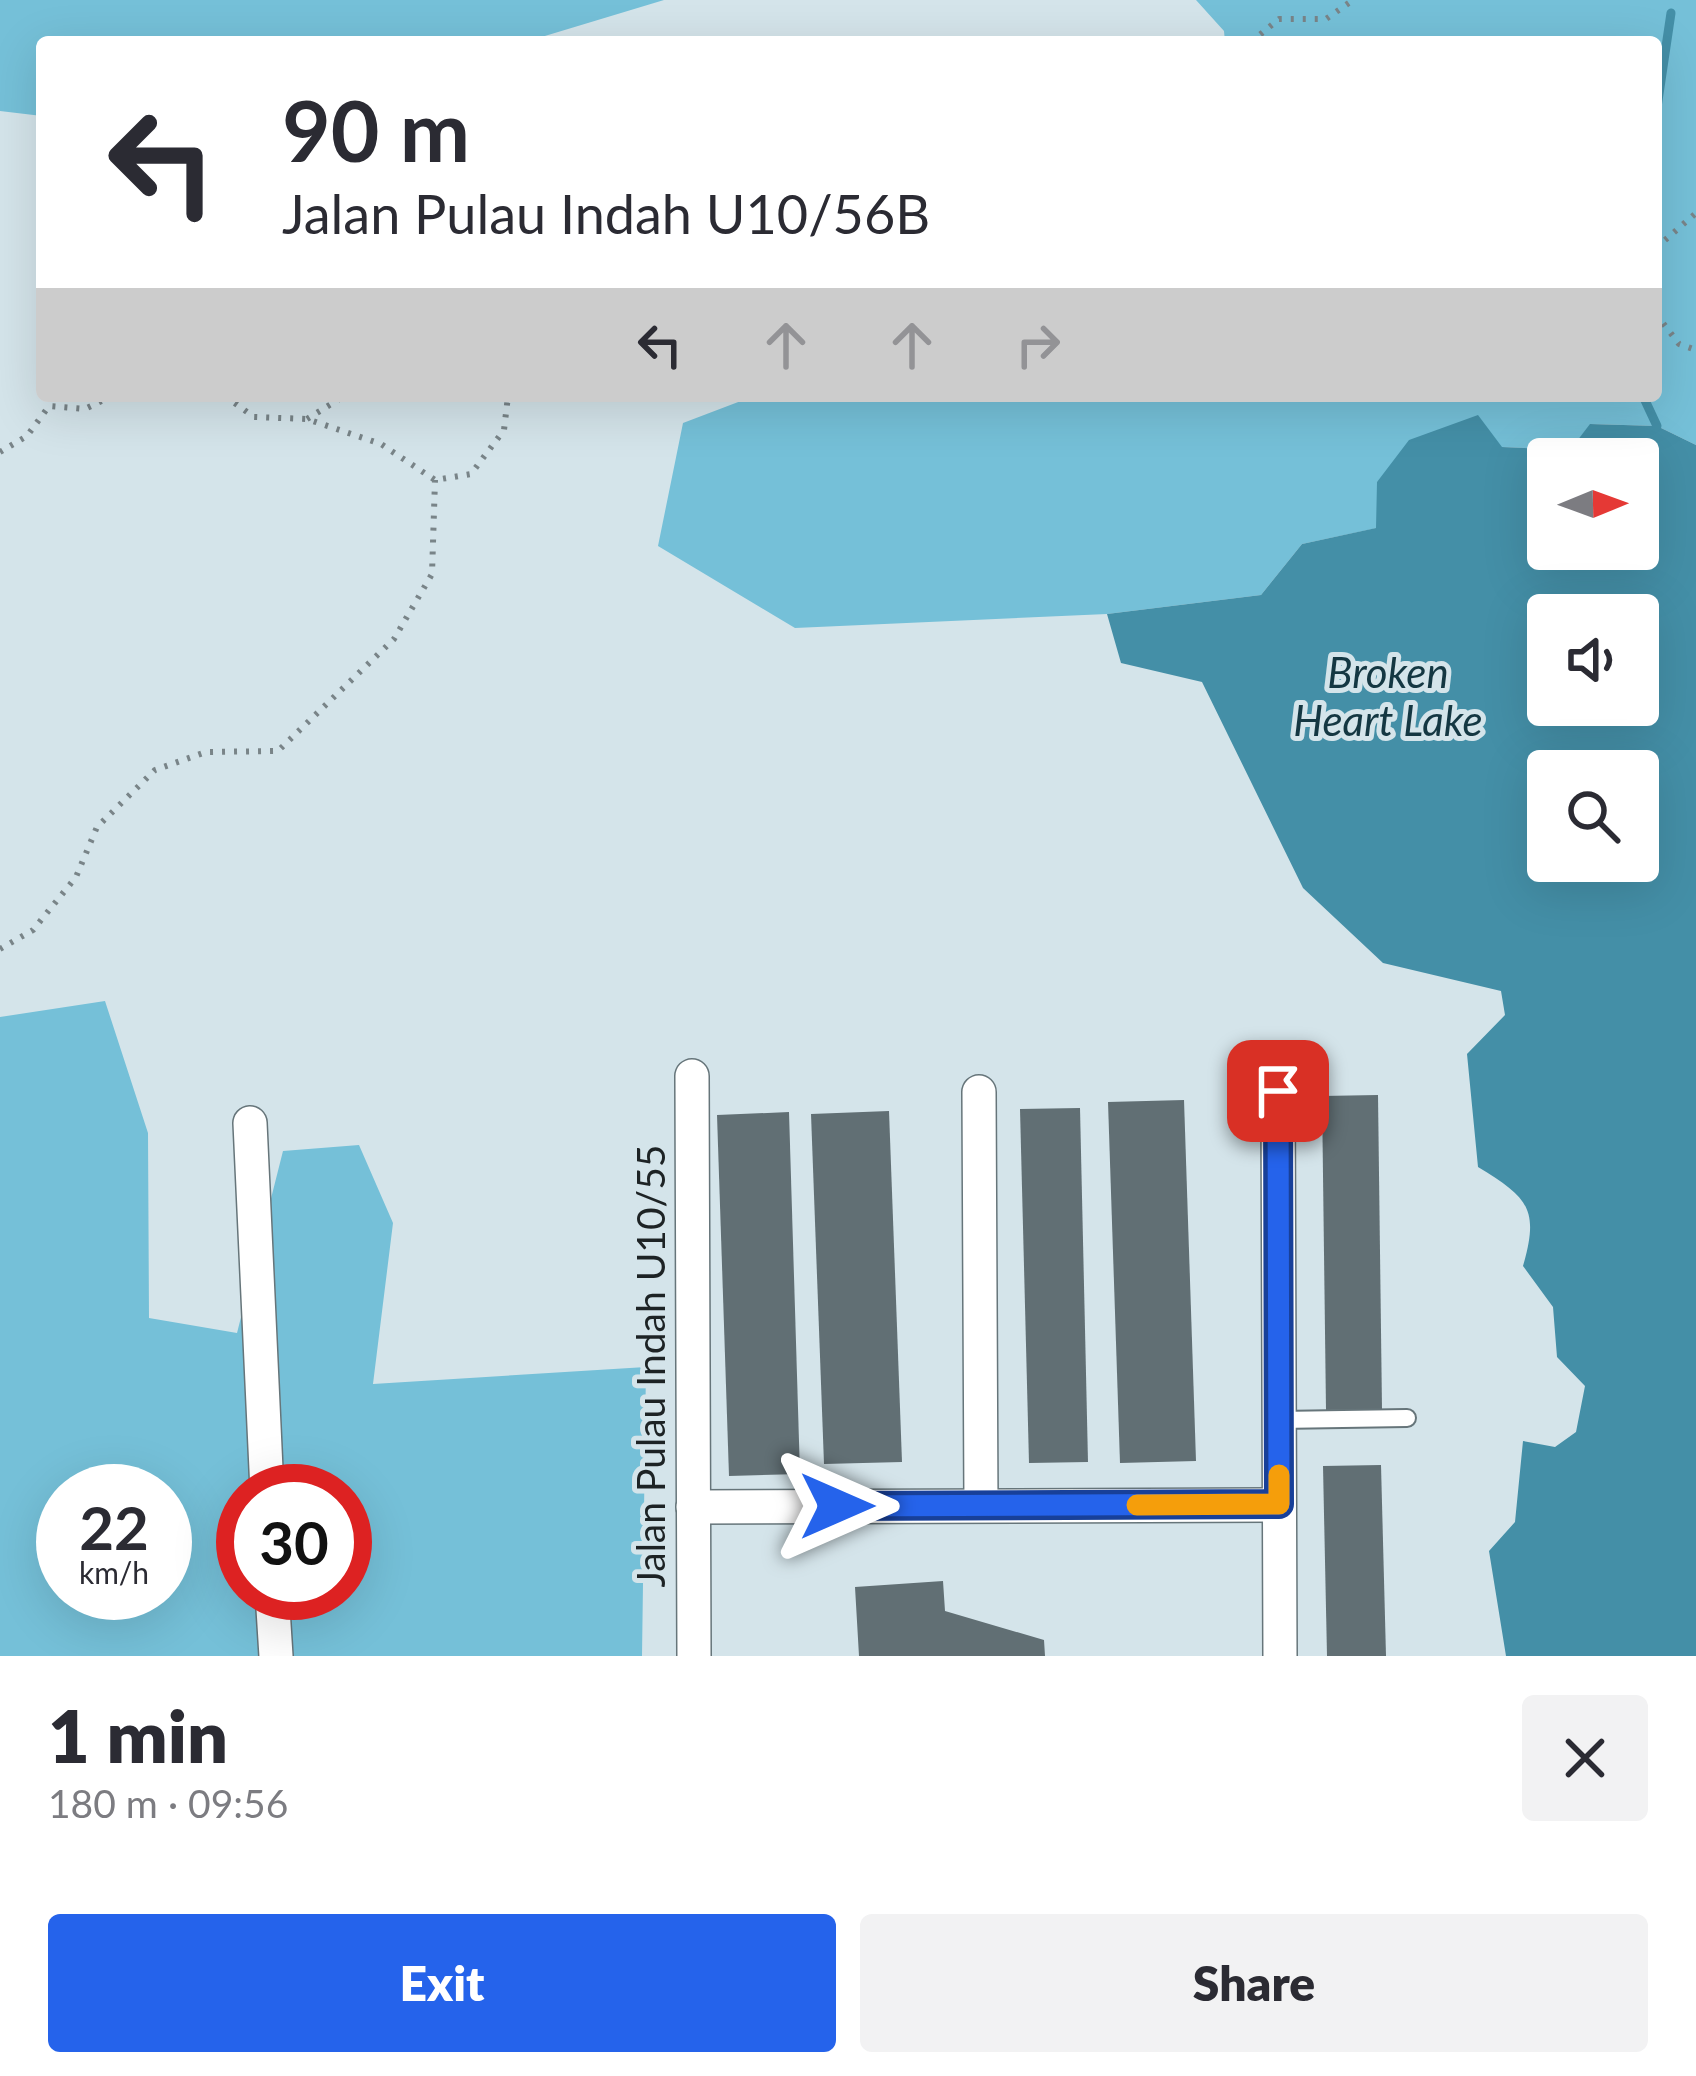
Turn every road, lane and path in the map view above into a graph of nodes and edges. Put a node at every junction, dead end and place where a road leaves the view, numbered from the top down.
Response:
1 (1353, 0) edge
2 (1258, 36) edge
3 (1696, 213) edge
4 (1662, 243) edge
5 (1662, 322) edge
6 (1696, 350) edge
7 (100, 402) edge
8 (233, 402) edge
9 (334, 402) edge
10 (507, 402) edge
11 (307, 419) junction
12 (0, 452) edge
13 (435, 480) junction
14 (0, 949) edge
15 (692, 1076) dead end
16 (1278, 1091) dead end
17 (979, 1093) dead end
18 (250, 1123) dead end
19 (1407, 1418) dead end
20 (1279, 1420) junction
21 (267, 1464) edge
22 (1279, 1504) junction
23 (981, 1505) junction
24 (693, 1507) junction
25 (273, 1620) edge
26 (275, 1656) edge
27 (694, 1656) edge
28 (1280, 1656) edge

1 - 2 path
3 - 4 path
5 - 6 path
7 - 12 path
8 - 11 path
9 - 11 path
10 - 13 path
11 - 13 path
13 - 14 path
15 - 24 street, Jalan Pulau Indah U10/55
16 - 20 street
17 - 23 street
18 - 21 street
19 - 20 lane
20 - 22 street
22 - 23 street
22 - 28 street
23 - 24 street
24 - 27 street, Jalan Pulau Indah U10/55
25 - 26 street

